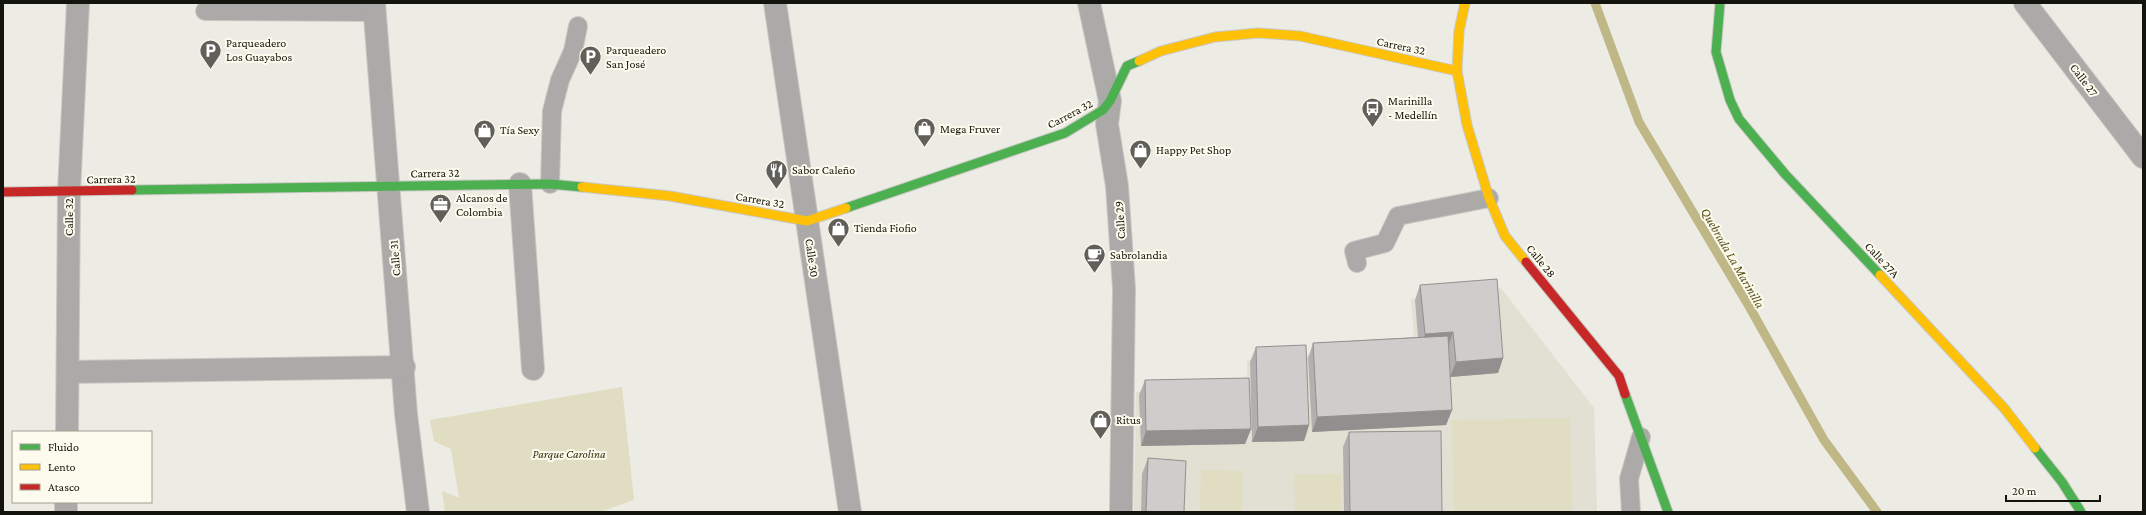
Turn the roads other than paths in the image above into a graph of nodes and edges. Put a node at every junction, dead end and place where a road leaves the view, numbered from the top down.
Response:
1 (78, 3) edge
2 (775, 3) edge
3 (1089, 3) edge
4 (1465, 3) edge
5 (1720, 3) edge
6 (2025, 3) edge
7 (375, 8) edge
8 (205, 11) dead end
9 (578, 26) dead end
10 (1457, 71) junction
11 (1110, 101) junction
12 (2143, 157) edge
13 (520, 184) junction
14 (550, 184) junction
15 (390, 185) junction
16 (3, 192) edge
17 (69, 192) junction
18 (1489, 198) junction
19 (807, 221) junction
20 (1357, 263) dead end
21 (404, 366) junction
22 (533, 369) dead end
23 (68, 372) junction
24 (67, 431) edge
25 (1641, 437) junction
26 (418, 512) edge
27 (850, 512) edge
28 (1121, 512) edge
29 (1631, 512) edge
30 (1668, 512) edge
31 (2081, 512) edge

1 - 17 street, Calle 32
2 - 19 street, Calle 30
3 - 11 street, Calle 29
4 - 10 street, Calle 28
5 - 31 street, Calle 27A
6 - 12 street, Calle 27
7 - 8 lane
7 - 15 street, Calle 31
9 - 14 lane
10 - 11 street, Carrera 32
10 - 18 street, Calle 28
11 - 19 street, Carrera 32
11 - 28 street, Calle 29
13 - 14 street, Carrera 32
13 - 15 street, Carrera 32
13 - 22 street
14 - 19 street, Carrera 32
15 - 17 street, Carrera 32
15 - 21 street, Calle 31
16 - 17 street, Carrera 32
17 - 23 street, Calle 32
18 - 20 lane
18 - 25 street, Calle 28
19 - 27 street, Calle 30
21 - 23 street
21 - 26 street, Calle 31
23 - 24 street, Calle 32
25 - 29 lane
25 - 30 street, Calle 28

